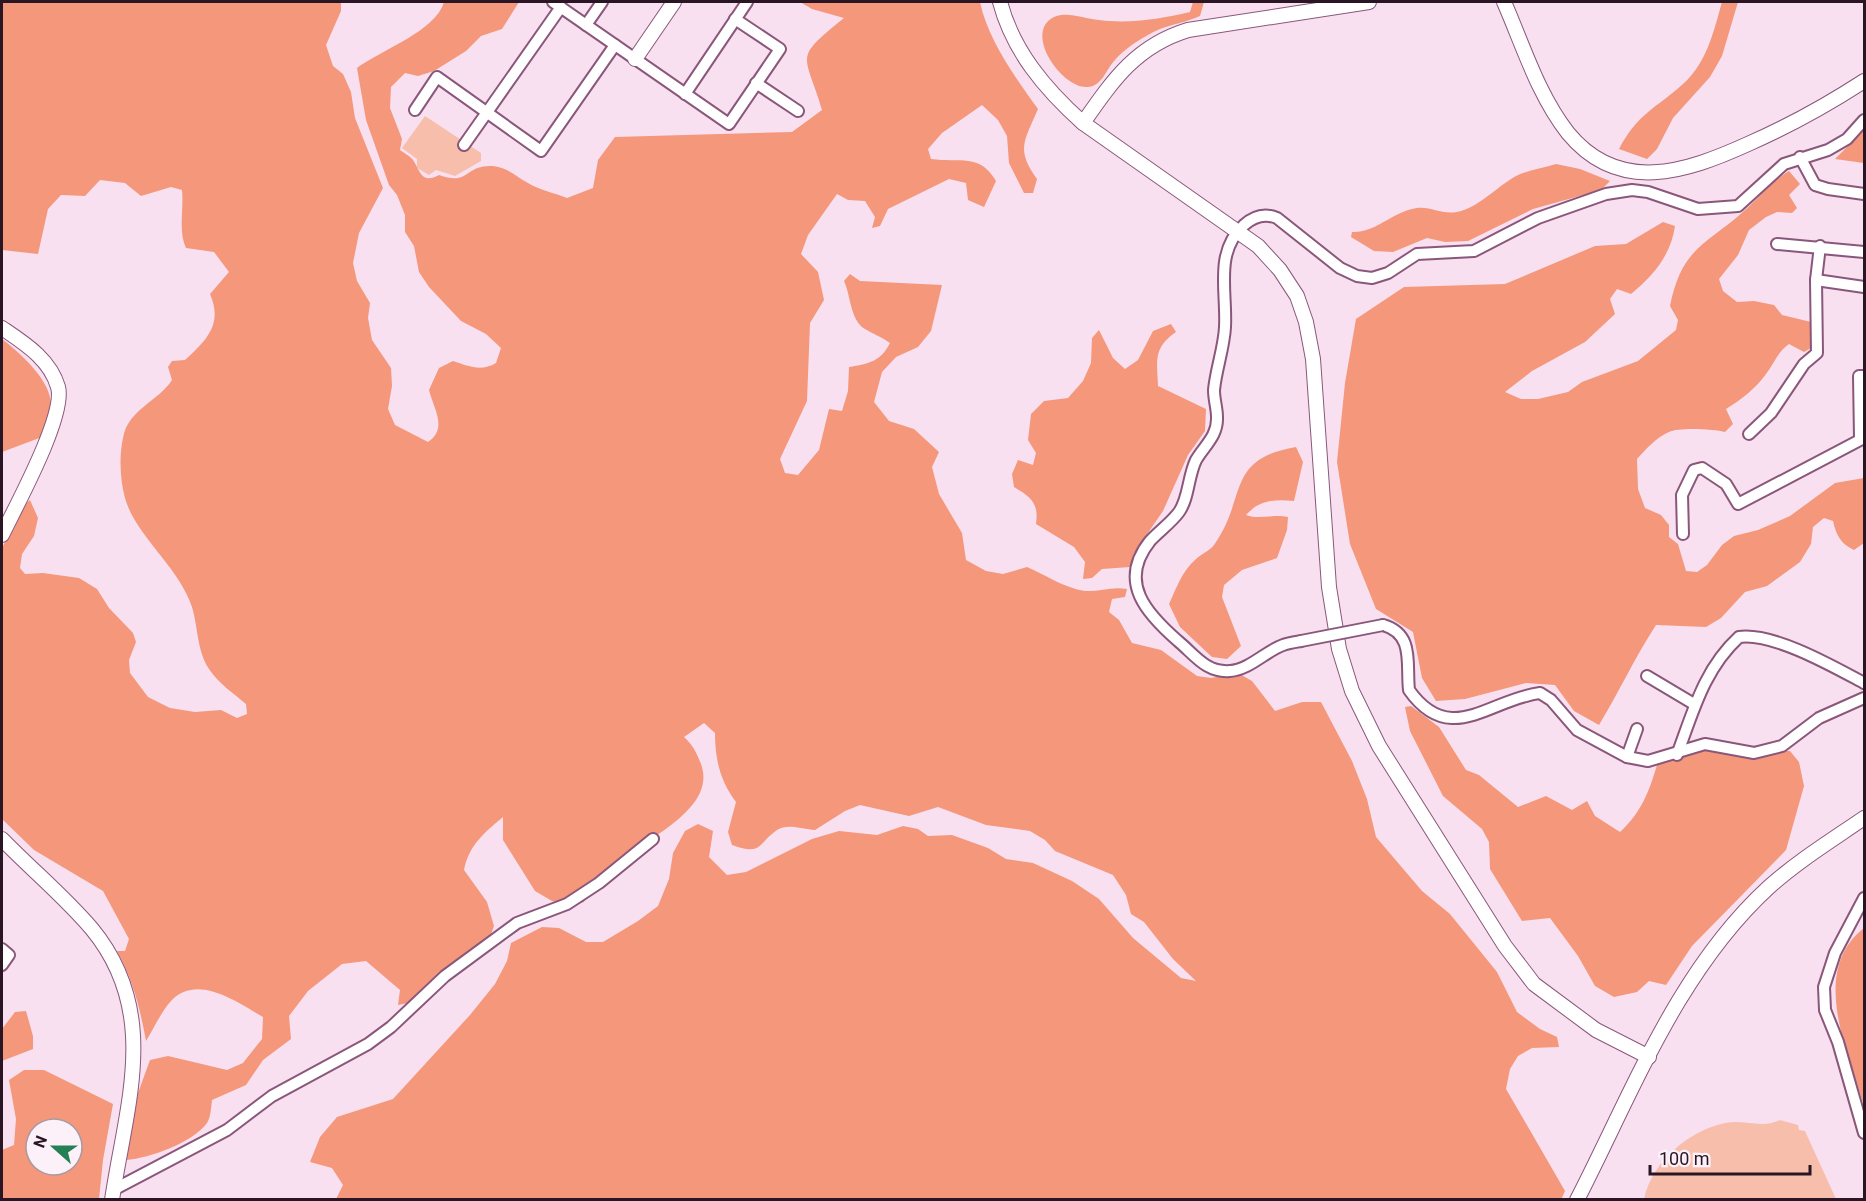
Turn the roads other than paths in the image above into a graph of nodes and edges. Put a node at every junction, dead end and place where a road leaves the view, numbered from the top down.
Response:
1 (602, 2) edge
2 (674, 2) edge
3 (747, 2) edge
4 (1000, 2) edge
5 (1370, 2) edge
6 (1504, 2) edge
7 (557, 4) edge
8 (735, 19) junction
9 (586, 25) junction
10 (615, 45) junction
11 (635, 58) junction
12 (1864, 81) edge
13 (756, 83) junction
14 (685, 94) junction
15 (415, 110) dead end
16 (798, 111) dead end
17 (488, 112) junction
18 (1864, 120) edge
19 (1083, 123) junction
20 (465, 145) dead end
21 (1800, 157) junction
22 (1864, 194) edge
23 (1238, 231) junction
24 (1777, 244) dead end
25 (1820, 246) junction
26 (1864, 252) edge
27 (1816, 280) junction
28 (1864, 287) edge
29 (2, 328) edge
30 (1864, 376) edge
31 (1749, 434) dead end
32 (1862, 438) edge
33 (1683, 534) dead end
34 (2, 535) edge
35 (1647, 676) dead end
36 (1864, 683) edge
37 (1864, 698) edge
38 (1694, 704) junction
39 (1637, 729) dead end
40 (1677, 754) junction
41 (1627, 757) junction
42 (1864, 818) edge
43 (2, 839) edge
44 (653, 839) dead end
45 (1863, 904) edge
46 (2, 949) edge
47 (2, 965) edge
48 (1649, 1057) junction
49 (1864, 1133) edge
50 (113, 1195) edge
51 (1577, 1200) edge

1 - 9 street
2 - 11 street
3 - 8 street
4 - 19 street
5 - 19 street
6 - 12 street
7 - 9 street
7 - 17 street
8 - 13 street
8 - 14 street
9 - 10 street
10 - 11 street
10 - 17 street
11 - 14 street
13 - 14 street
13 - 16 street
15 - 17 street
17 - 20 street
18 - 21 street
19 - 23 street
21 - 22 street
21 - 23 street
23 - 41 street, bridge
23 - 48 street
24 - 25 street
25 - 26 street
25 - 27 street
27 - 28 street
27 - 31 street
29 - 34 street
30 - 32 street
32 - 33 street
35 - 38 street
36 - 38 street
37 - 40 street
38 - 40 street
39 - 41 street
40 - 41 street
42 - 48 street
43 - 50 street
44 - 50 street
45 - 49 street
46 - 47 street
48 - 51 street

